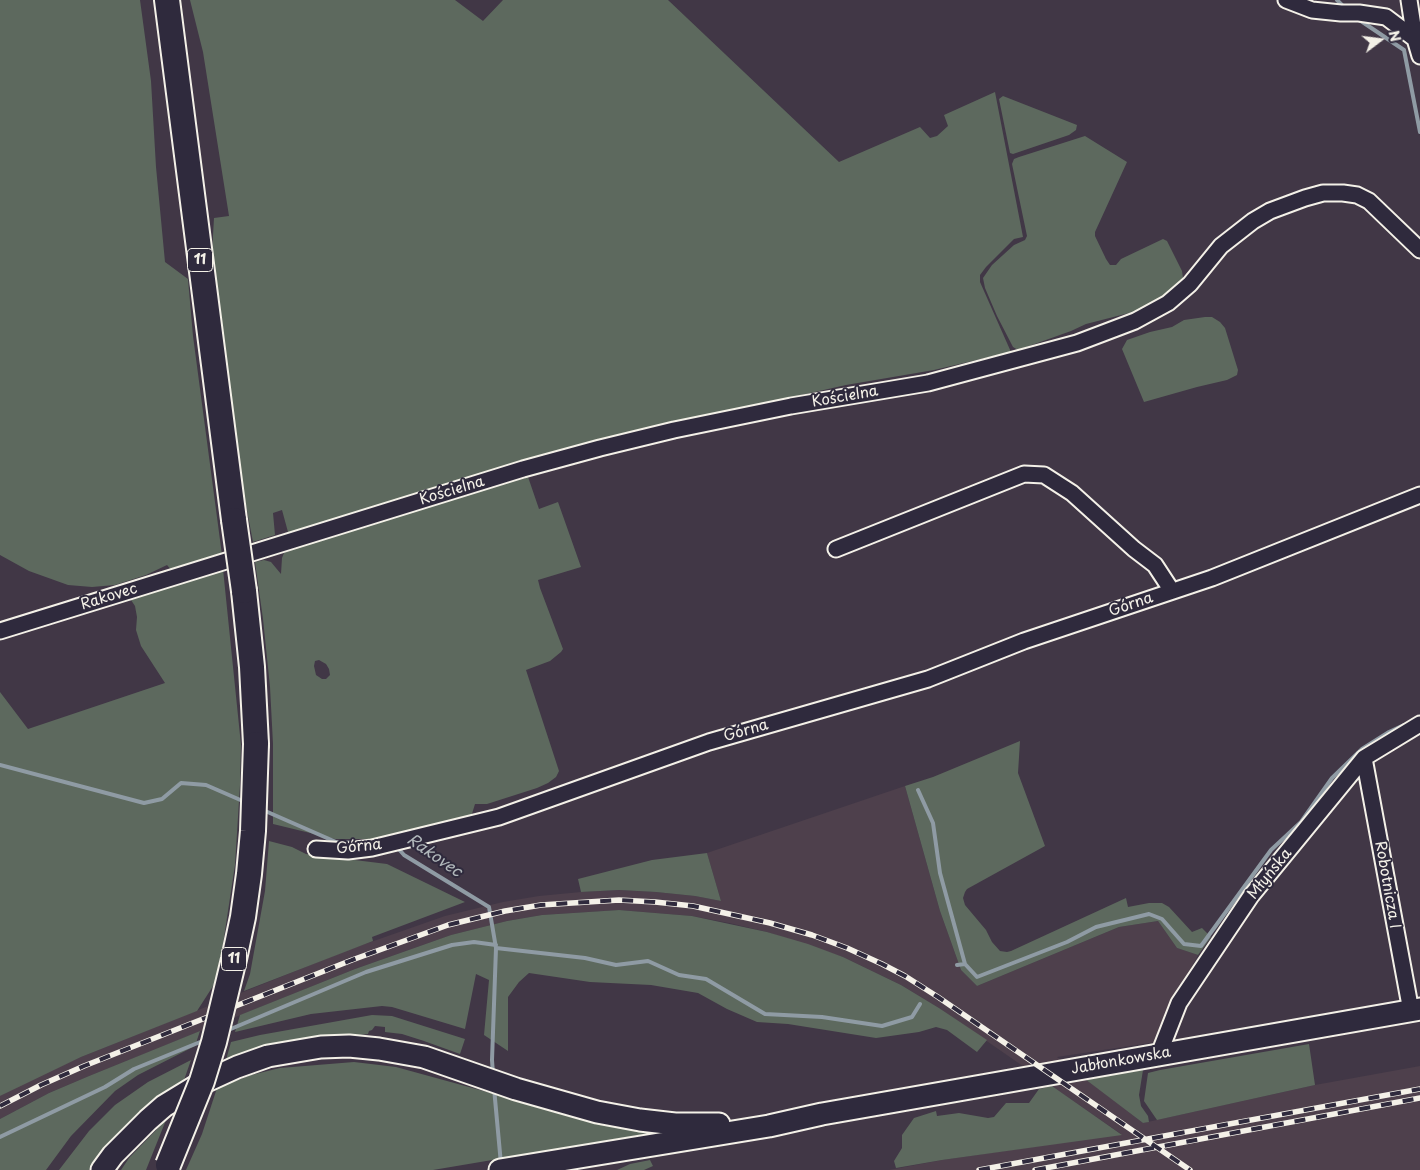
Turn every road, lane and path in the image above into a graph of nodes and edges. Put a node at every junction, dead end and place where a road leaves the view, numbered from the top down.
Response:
1 (166, 0) edge
2 (1286, 0) edge
3 (1409, 0) edge
4 (1415, 39) junction
5 (1420, 56) edge
6 (1420, 250) edge
7 (1420, 495) edge
8 (836, 549) dead end
9 (218, 564) joint
10 (1172, 590) junction
11 (0, 631) edge
12 (1419, 725) edge
13 (1364, 758) junction
14 (316, 849) dead end
15 (1415, 1010) edge
16 (1159, 1054) junction
17 (822, 1114) junction
18 (167, 1168) edge
19 (509, 1168) edge
20 (102, 1170) edge

1 - 18 main road, 11, bridge
2 - 4 street
3 - 4 street
4 - 5 street
6 - 9 street, Kościelna
7 - 10 street, Górna
8 - 10 street, Górna
9 - 11 street, Rakovec
10 - 14 street, Górna
12 - 13 street, Młyńska
13 - 15 street, Robotnicza I
13 - 16 street, Młyńska
15 - 16 main road, Jabłonkowska
16 - 17 main road, Jabłonkowska
17 - 19 main road
17 - 20 main road

